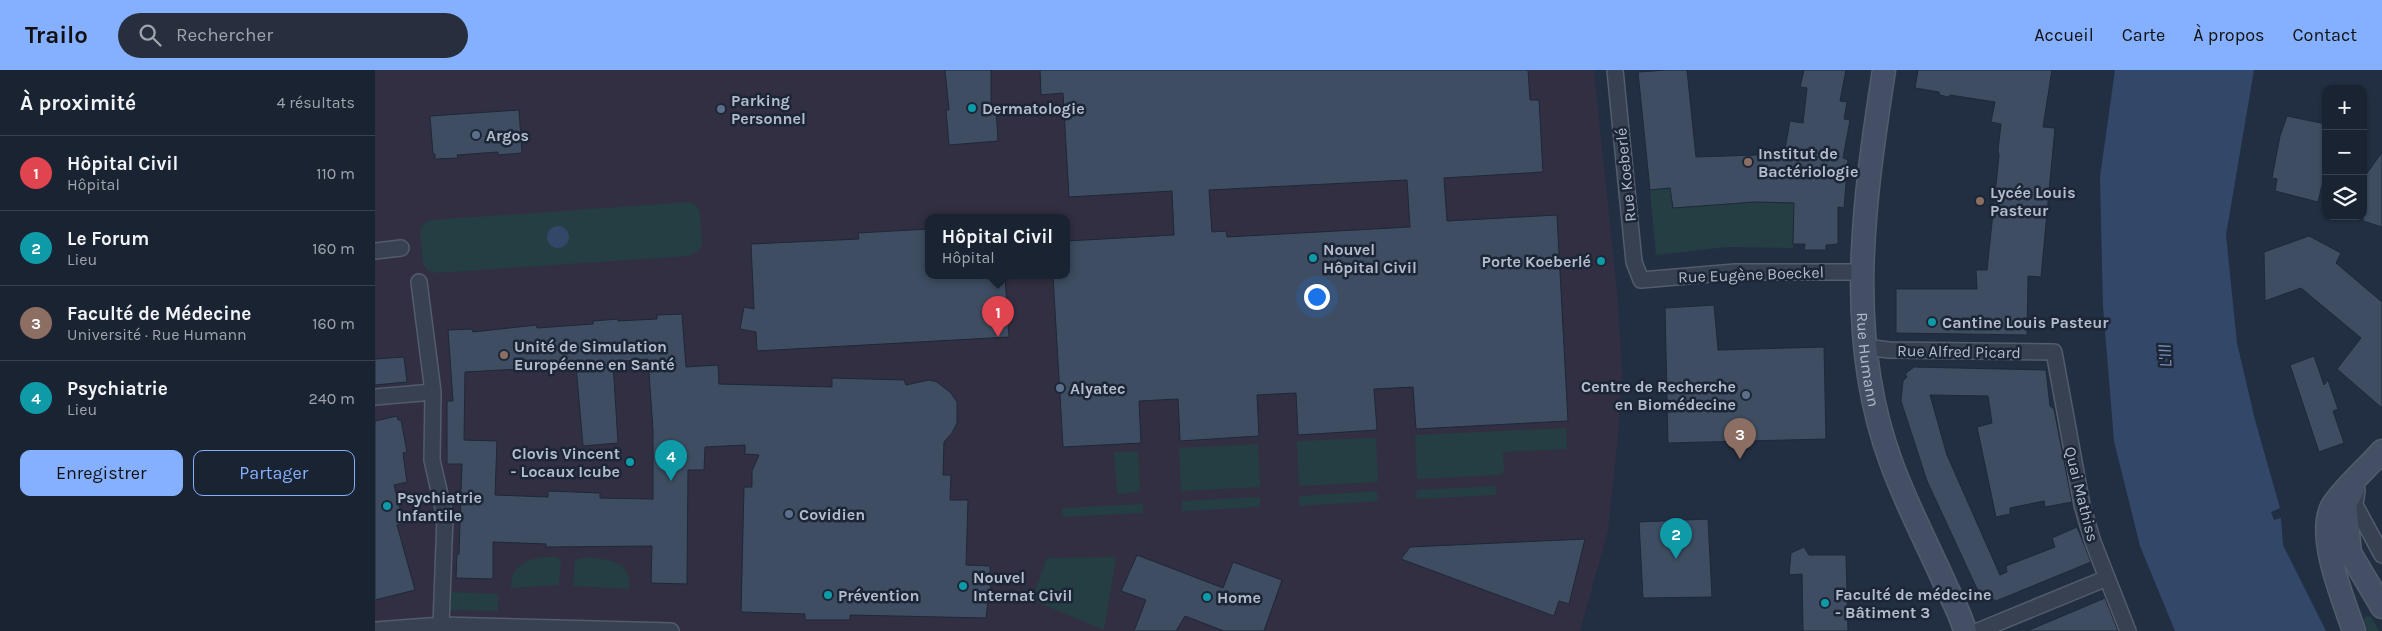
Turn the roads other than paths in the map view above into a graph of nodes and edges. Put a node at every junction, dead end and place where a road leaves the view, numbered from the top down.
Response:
1 (1615, 70) edge
2 (1884, 70) edge
3 (401, 248) dead end
4 (375, 251) edge
5 (1862, 272) junction
6 (1641, 280) joint
7 (419, 282) dead end
8 (1865, 347) junction
9 (2054, 352) joint
10 (433, 392) junction
11 (375, 396) edge
12 (2382, 451) edge
13 (2359, 477) junction
14 (2382, 555) edge
15 (2107, 578) junction
16 (2382, 608) edge
17 (441, 625) junction
18 (425, 629) edge
19 (375, 630) edge
20 (671, 631) edge
21 (1965, 631) edge
22 (1978, 631) edge
23 (2128, 631) edge
24 (2354, 631) edge

1 - 6 street, Rue Koeberlé
2 - 5 street, Rue Humann
3 - 4 street
5 - 6 street, Rue Eugène Boeckel
5 - 8 street, Rue Humann
7 - 10 street
8 - 9 street, Rue Alfred Picard
8 - 21 street, Rue Humann
9 - 15 street, Quai Mathiss
10 - 11 street
10 - 17 street
12 - 13 street
13 - 14 street
13 - 16 street
13 - 24 street
15 - 22 street
15 - 23 street, Quai Mathiss
17 - 18 street
17 - 20 street
18 - 19 street

